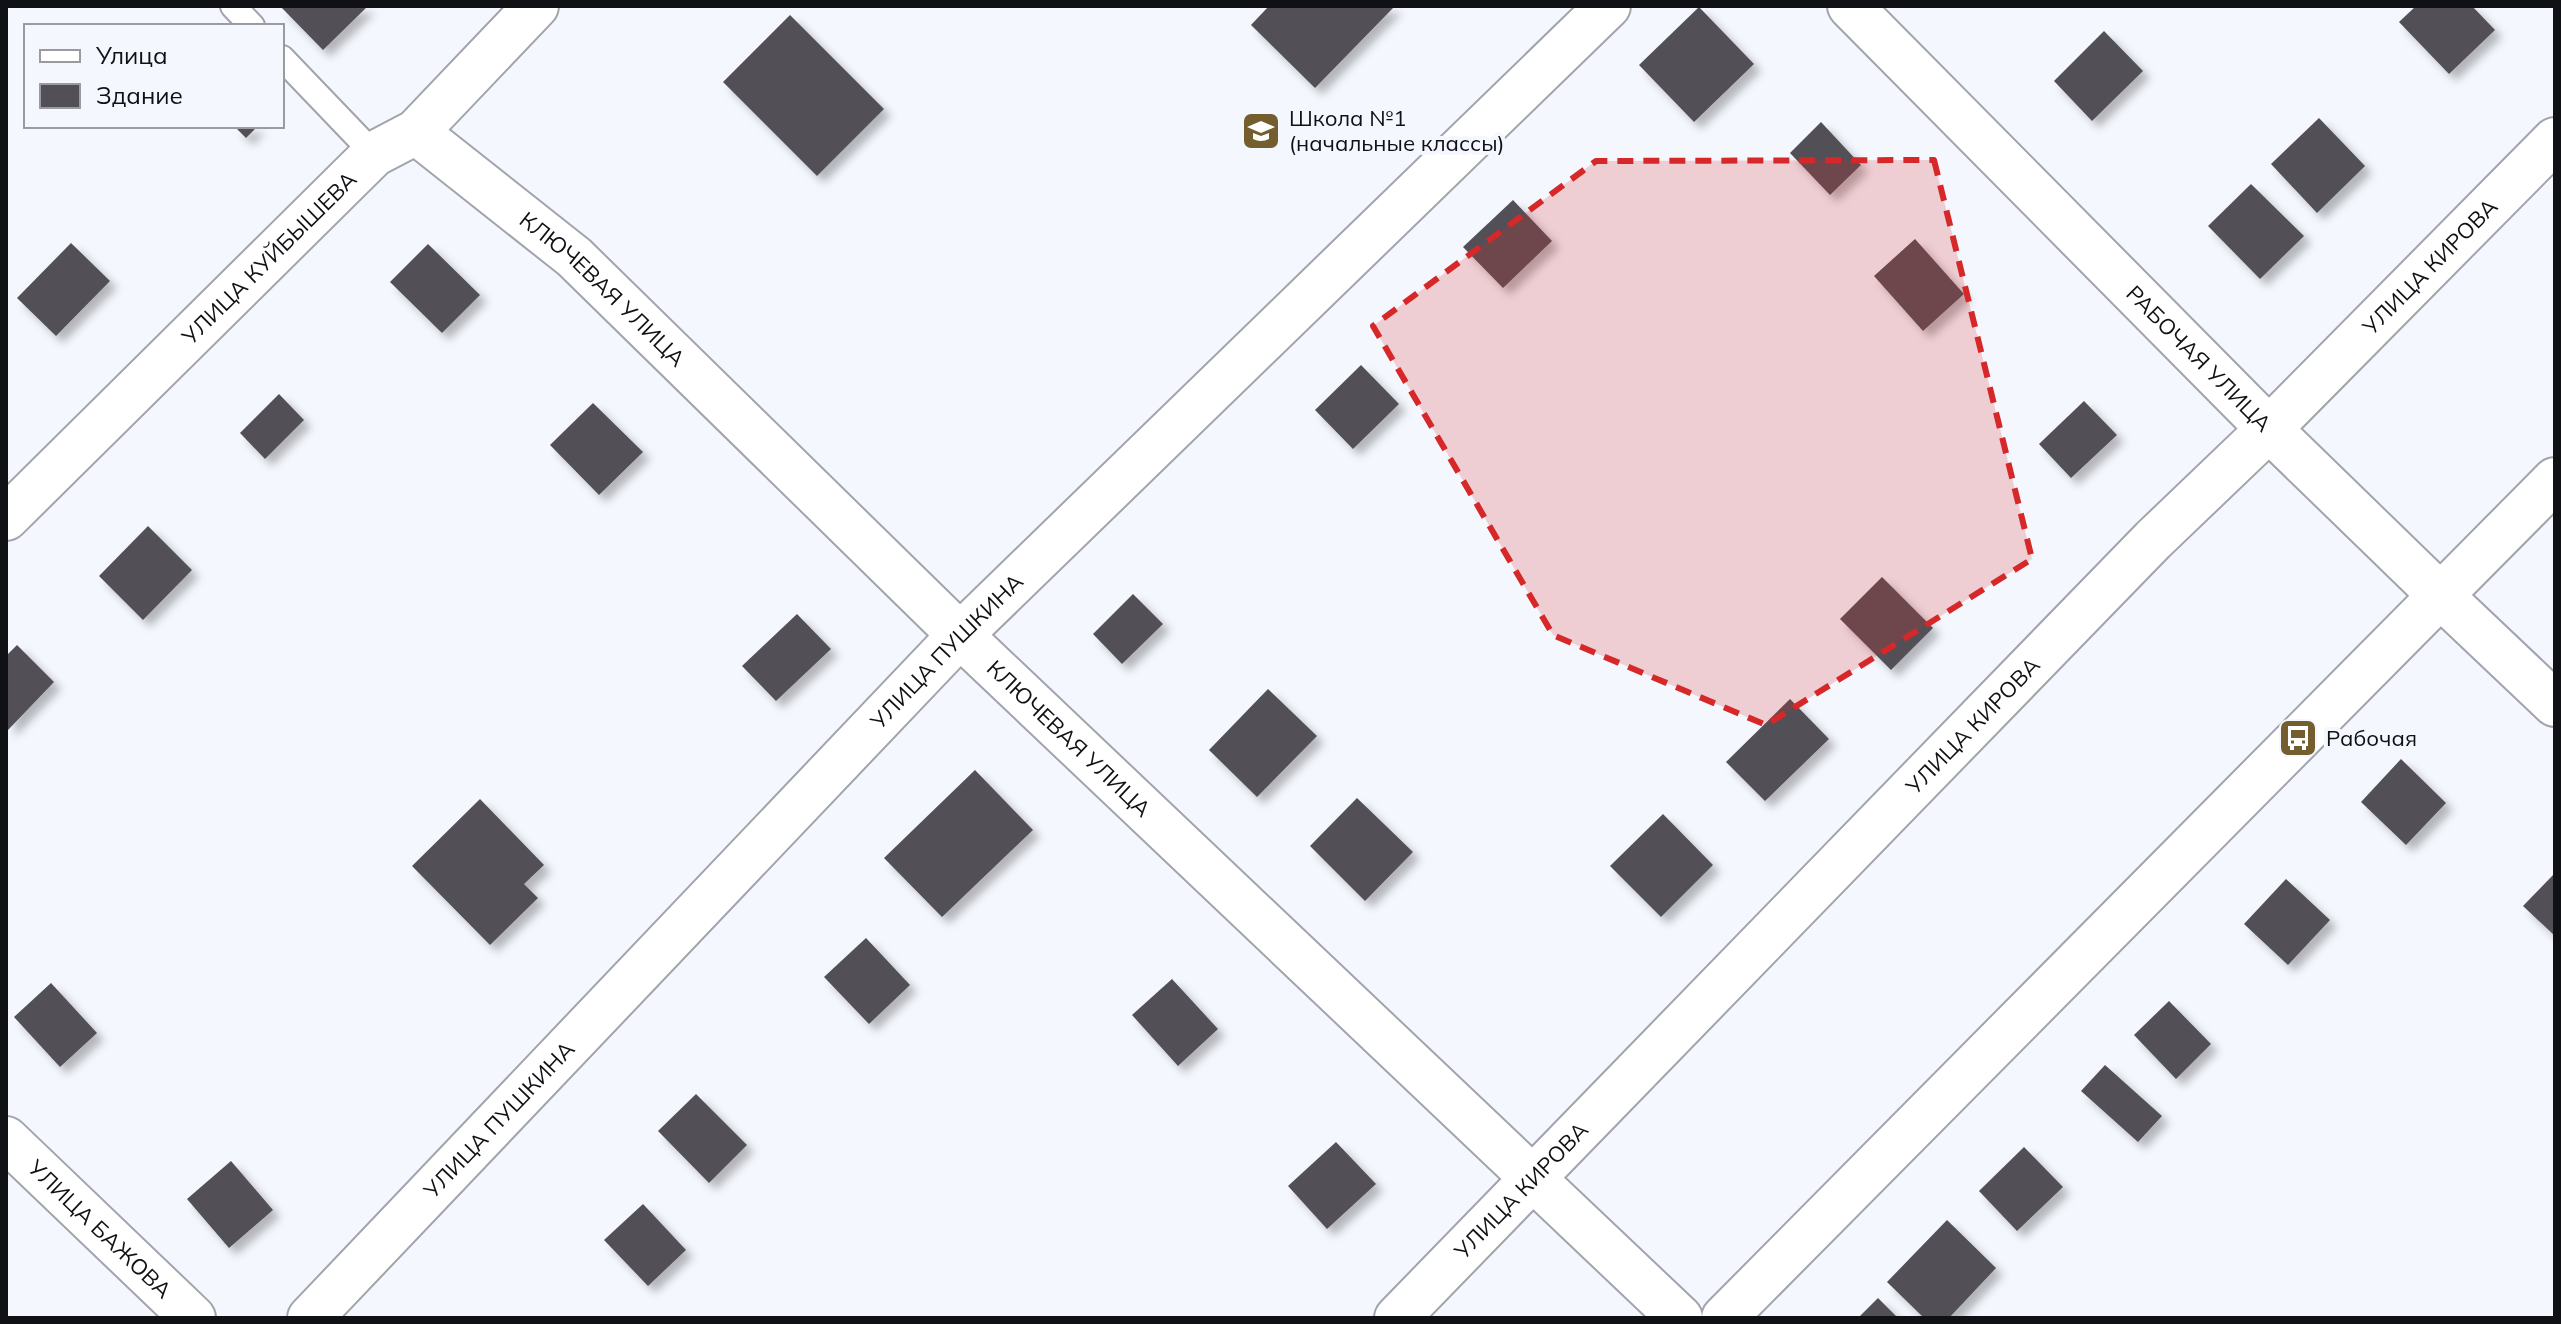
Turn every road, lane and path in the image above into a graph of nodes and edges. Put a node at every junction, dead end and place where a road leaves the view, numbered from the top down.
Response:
1 (233, 6) edge
2 (536, 6) edge
3 (1608, 6) edge
4 (1850, 6) edge
5 (250, 24) edge
6 (284, 60) edge
7 (416, 132) junction
8 (2555, 140) edge
9 (374, 154) junction
10 (2269, 429) junction
11 (2555, 480) edge
12 (6, 518) edge
13 (2441, 596) junction
14 (960, 635) junction
15 (2555, 704) edge
16 (6, 1139) edge
17 (1534, 1178) junction
18 (193, 1318) edge
19 (310, 1318) edge
20 (1397, 1318) edge
21 (1680, 1318) edge
22 (1724, 1318) edge

1 - 5 lane
2 - 7 street, УЛИЦА КУЙБЫШЕВА
3 - 14 street, УЛИЦА ПУШКИНА
4 - 10 street, РАБОЧАЯ УЛИЦА
6 - 9 lane
7 - 9 street, УЛИЦА КУЙБЫШЕВА
7 - 14 street, КЛЮЧЕВАЯ УЛИЦА
8 - 10 street, УЛИЦА КИРОВА
9 - 12 street, УЛИЦА КУЙБЫШЕВА
10 - 13 street, РАБОЧАЯ УЛИЦА
10 - 17 street, УЛИЦА КИРОВА
11 - 13 street
13 - 15 street, РАБОЧАЯ УЛИЦА
13 - 22 street
14 - 17 street, КЛЮЧЕВАЯ УЛИЦА
14 - 19 street, УЛИЦА ПУШКИНА
16 - 18 street, УЛИЦА БАЖОВА
17 - 20 street, УЛИЦА КИРОВА
17 - 21 street, КЛЮЧЕВАЯ УЛИЦА

